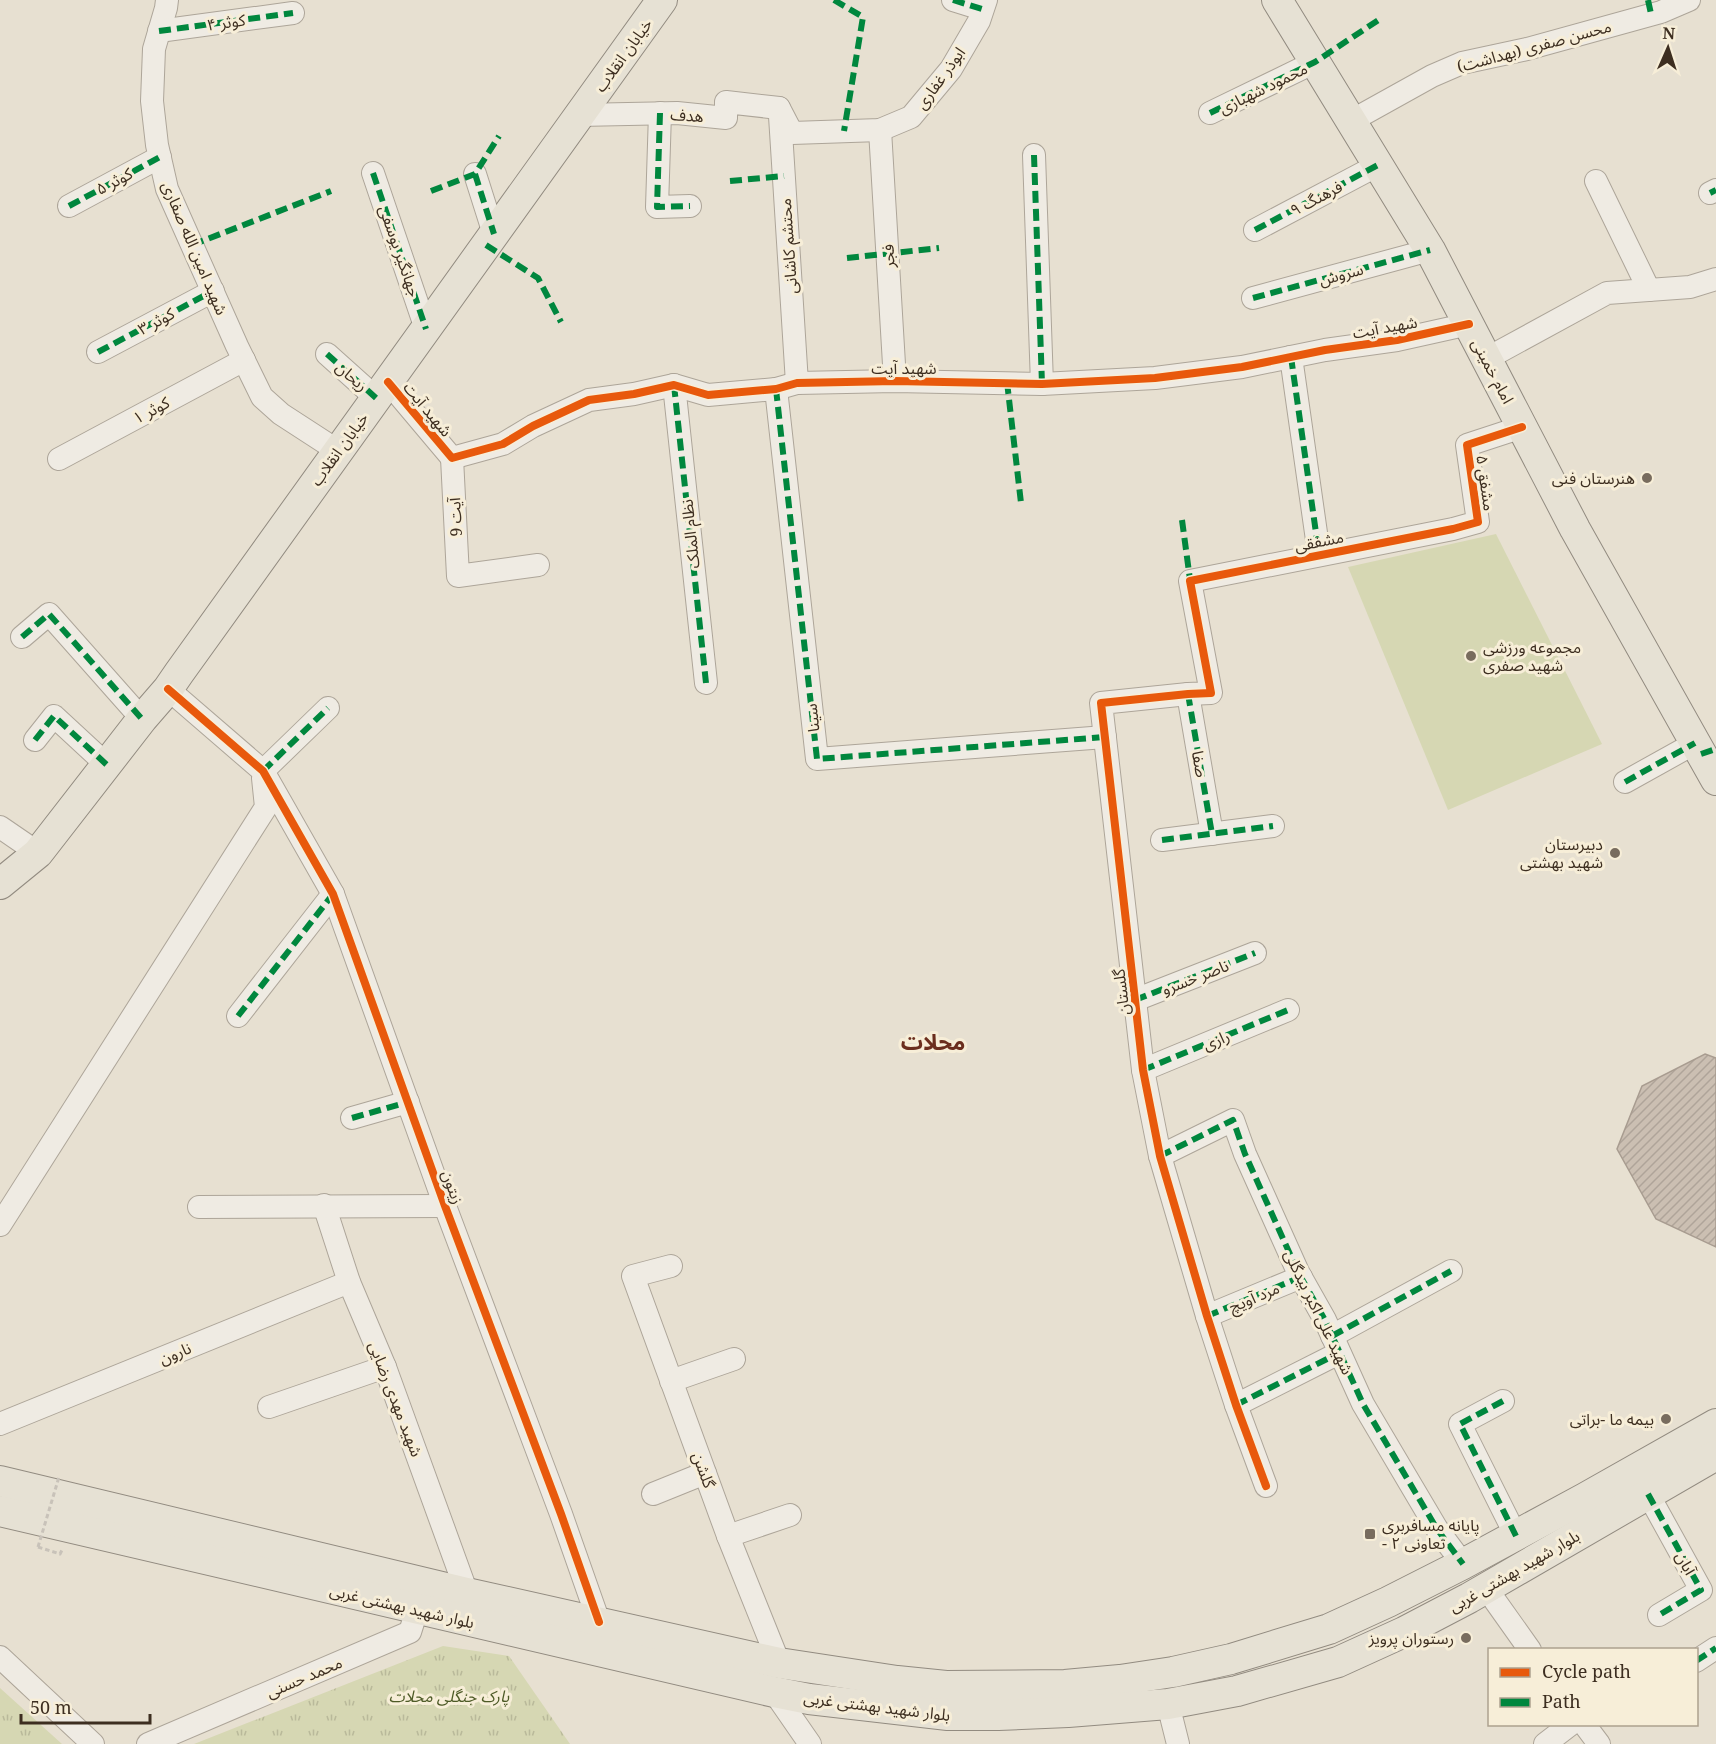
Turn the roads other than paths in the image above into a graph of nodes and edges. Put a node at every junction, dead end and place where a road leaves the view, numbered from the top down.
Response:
1 (166, 0) edge
2 (662, 0) edge
3 (953, 0) edge
4 (1277, 0) edge
5 (1689, 0) edge
6 (984, 4) edge
7 (1649, 7) edge
8 (293, 13) dead end
9 (159, 31) junction
10 (1315, 62) junction
11 (779, 108) junction
12 (660, 113) junction
13 (1210, 113) dead end
14 (579, 115) junction
15 (1351, 120) junction
16 (880, 130) junction
17 (1034, 155) dead end
18 (160, 157) junction
19 (1378, 165) junction
20 (374, 173) dead end
21 (475, 174) dead end
22 (1596, 181) dead end
23 (69, 206) dead end
24 (690, 206) dead end
25 (1255, 230) dead end
26 (494, 234) junction
27 (1430, 250) junction
28 (1716, 279) edge
29 (1649, 290) junction
30 (213, 291) junction
31 (1253, 298) dead end
32 (1468, 324) junction
33 (426, 329) junction
34 (98, 352) dead end
35 (327, 354) dead end
36 (1291, 357) junction
37 (1486, 359) junction
38 (244, 360) junction
39 (895, 381) junction
40 (1042, 384) junction
41 (674, 385) junction
42 (786, 386) junction
43 (382, 390) junction
44 (1522, 428) junction
45 (338, 451) junction
46 (452, 458) junction
47 (58, 459) dead end
48 (1453, 529) joint
49 (1319, 554) junction
50 (538, 565) dead end
51 (1190, 581) joint
52 (22, 637) dead end
53 (706, 683) dead end
54 (168, 689) junction
55 (1188, 693) junction
56 (328, 708) dead end
57 (142, 719) junction
58 (1105, 737) junction
59 (35, 740) dead end
60 (1704, 748) edge
61 (107, 765) junction
62 (263, 771) junction
63 (1716, 780) edge
64 (1624, 782) dead end
65 (1273, 826) dead end
66 (0, 827) edge
67 (1212, 834) junction
68 (1162, 840) dead end
69 (38, 853) junction
70 (0, 884) edge
71 (333, 894) junction
72 (1256, 953) dead end
73 (1135, 1000) junction
74 (1288, 1010) dead end
75 (238, 1016) dead end
76 (1143, 1070) junction
77 (408, 1102) junction
78 (352, 1118) dead end
79 (1160, 1156) junction
80 (324, 1205) junction
81 (445, 1206) junction
82 (199, 1207) dead end
83 (0, 1225) edge
84 (670, 1266) dead end
85 (1451, 1271) dead end
86 (1301, 1277) junction
87 (349, 1282) junction
88 (1207, 1316) junction
89 (1335, 1344) junction
90 (734, 1359) dead end
91 (385, 1367) junction
92 (671, 1381) junction
93 (1503, 1401) dead end
94 (1236, 1405) junction
95 (268, 1407) dead end
96 (0, 1424) edge
97 (1716, 1424) edge
98 (1716, 1455) edge
99 (705, 1473) junction
100 (0, 1481) edge
101 (1266, 1486) dead end
102 (653, 1494) dead end
103 (1648, 1494) junction
104 (0, 1511) edge
105 (790, 1515) dead end
106 (0, 1520) edge
107 (728, 1536) junction
108 (1516, 1536) junction
109 (60, 1540) junction
110 (1462, 1564) junction
111 (1486, 1588) junction
112 (467, 1593) junction
113 (417, 1610) junction
114 (1659, 1615) dead end
115 (599, 1622) junction
116 (1529, 1648) edge
117 (1716, 1648) edge
118 (0, 1657) edge
119 (1698, 1660) edge
120 (779, 1663) junction
121 (774, 1692) junction
122 (1168, 1704) junction
123 (1570, 1726) edge
124 (1585, 1726) edge
125 (93, 1744) edge
126 (148, 1744) edge
127 (810, 1744) edge
128 (1178, 1744) edge
129 (1545, 1744) edge
130 (1599, 1744) edge

1 - 9 street, شهید امین الله صفاری
2 - 14 main road, خیابان انقلاب
3 - 6 street
4 - 10 main road, امام خمینی
5 - 7 street, محسن صفری (بهداشت)
6 - 16 street, ابوذر غفاری
7 - 15 street, محسن صفری (بهداشت)
8 - 9 street, کوثر ۴
9 - 18 street, شهید امین الله صفاری
10 - 13 street, محمود شهبازی
10 - 15 main road, امام خمینی
11 - 12 street, هدف
11 - 16 street, ابوذر غفاری
11 - 42 street, محتشم کاشانی
12 - 14 street, هدف
12 - 24 street
14 - 26 main road, خیابان انقلاب
15 - 19 main road, امام خمینی
16 - 39 street, فجر
17 - 40 street
18 - 23 street, کوثر ۵
18 - 30 street, شهید امین الله صفاری
19 - 25 street, فرهنگ ۹
19 - 27 main road, امام خمینی
20 - 33 street, جهانگیر یوسفی
21 - 26 street
22 - 29 street
26 - 33 main road, خیابان انقلاب
27 - 31 street, سروش
27 - 32 main road, امام خمینی
28 - 29 street
29 - 37 street
30 - 34 street, کوثر ۳
30 - 38 street, شهید امین الله صفاری
32 - 36 street, شهید آیت
32 - 37 main road, امام خمینی
33 - 43 main road, خیابان انقلاب
35 - 43 street, ریحان
36 - 40 street, شهید آیت
36 - 49 street
37 - 44 main road, امام خمینی
38 - 45 street, شهید امین الله صفاری
38 - 47 street, کوثر ۱
39 - 40 street, شهید آیت
39 - 42 street, شهید آیت
41 - 42 street, شهید آیت
41 - 46 street, شهید آیت
41 - 53 street, نظام الملک
42 - 58 street, سینا
43 - 45 main road, خیابان انقلاب
43 - 46 street, شهید آیت
44 - 48 street, مشفق ۵
44 - 60 main road, امام خمینی
45 - 54 main road, خیابان انقلاب
46 - 50 street, آیت 9
48 - 49 street, مشفقی
49 - 51 street, مشفقی
51 - 55 street, گلستان
52 - 57 street
54 - 57 main road, خیابان انقلاب
54 - 62 street, زیتون
55 - 58 street, گلستان
55 - 67 street, صفا
56 - 62 street
57 - 61 main road, خیابان انقلاب
58 - 73 street, گلستان
59 - 61 street
60 - 63 main road, امام خمینی
60 - 64 street
61 - 69 main road, خیابان انقلاب
62 - 71 street, زیتون
62 - 83 street
65 - 67 street
66 - 69 street
67 - 68 street
69 - 70 main road, خیابان انقلاب
71 - 75 street
71 - 77 street, زیتون
72 - 73 street, ناصر خسرو
73 - 76 street, گلستان
74 - 76 street, رازی
76 - 79 street, گلستان
77 - 78 street
77 - 81 street, زیتون
79 - 86 street, شهید علی اکبر بیدگلی
79 - 88 street, گلستان
80 - 81 street
80 - 82 street
80 - 87 street, شهید مهدی رضایی
81 - 115 street, زیتون
84 - 92 street, گلشن
85 - 89 street
86 - 88 street, مرد آویچ
86 - 89 street, شهید علی اکبر بیدگلی
87 - 91 street, شهید مهدی رضایی
87 - 96 street, نارون
88 - 94 street, گلستان
89 - 94 street
89 - 110 street, شهید علی اکبر بیدگلی
90 - 92 street
91 - 95 street
91 - 112 street, شهید مهدی رضایی
92 - 99 street, گلشن
93 - 108 street
94 - 101 street, گلستان
97 - 108 main road, بلوار شهید بهشتی غربی
98 - 103 main road, بلوار شهید بهشتی غربی
99 - 102 street
99 - 107 street, گلشن
100 - 112 main road, بلوار شهید بهشتی غربی
103 - 111 main road, بلوار شهید بهشتی غربی
103 - 114 street, آبان
104 - 109 main road, بلوار شهید بهشتی غربی
105 - 107 street
106 - 109 main road
107 - 120 street, گلشن
108 - 110 main road, بلوار شهید بهشتی غربی
109 - 113 main road, بلوار شهید بهشتی غربی
110 - 120 main road, بلوار شهید بهشتی غربی
111 - 116 street
111 - 122 main road, بلوار شهید بهشتی غربی
112 - 115 main road, بلوار شهید بهشتی غربی
113 - 121 main road, بلوار شهید بهشتی غربی
113 - 126 street, محمد حسنی
115 - 120 main road, بلوار شهید بهشتی غربی
117 - 119 street
118 - 125 street
121 - 122 main road, بلوار شهید بهشتی غربی
121 - 127 street
122 - 128 street
123 - 129 street
124 - 130 street

